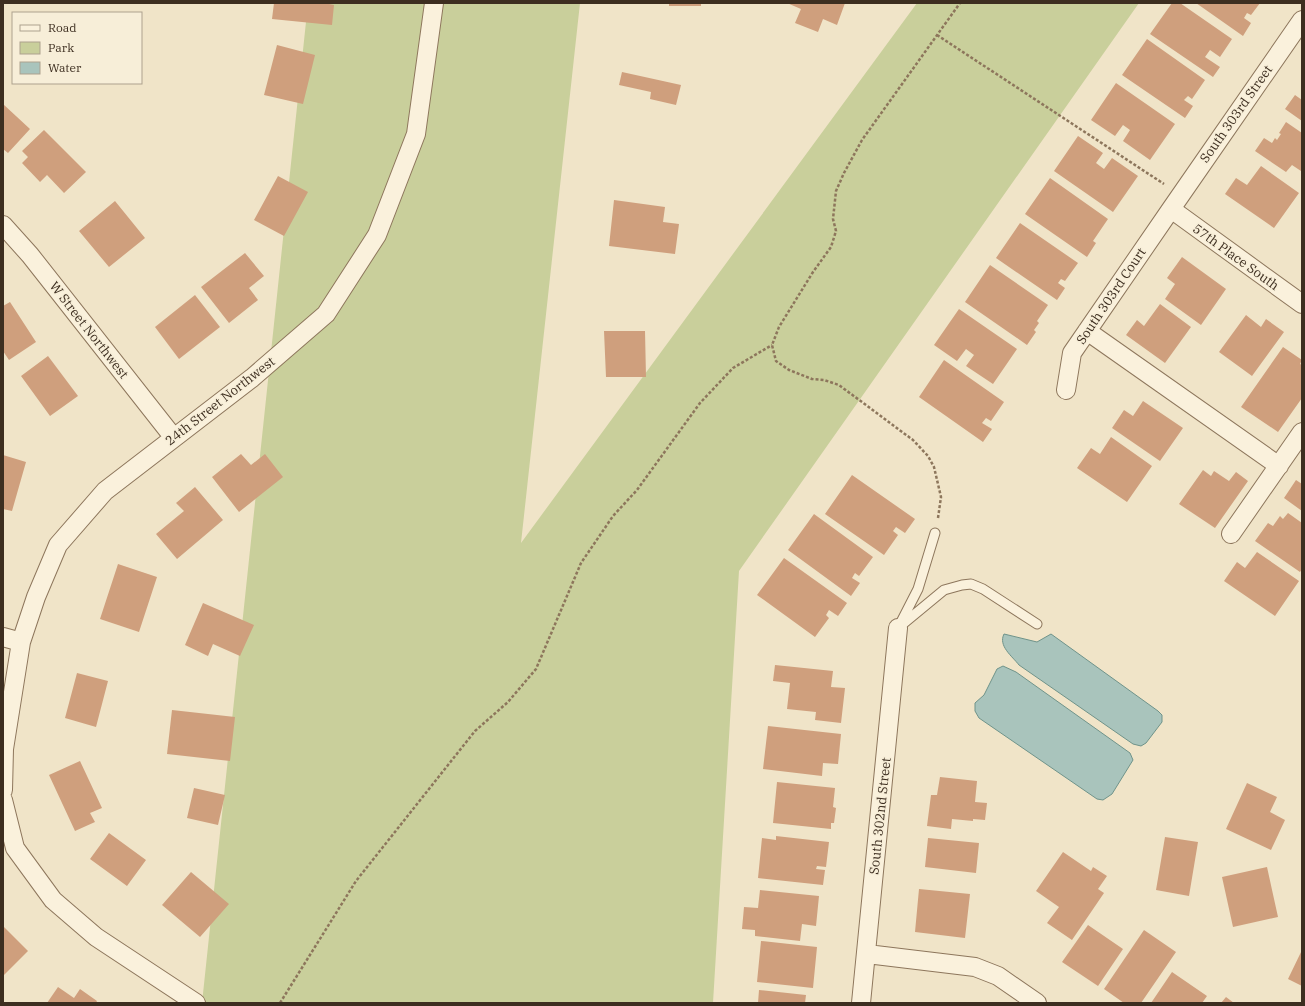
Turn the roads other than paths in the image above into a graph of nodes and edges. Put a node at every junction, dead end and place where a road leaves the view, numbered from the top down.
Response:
1 (434, 3) edge
2 (1302, 20) edge
3 (1175, 202) junction
4 (3, 225) edge
5 (1302, 304) edge
6 (1087, 331) junction
7 (1066, 390) dead end
8 (1302, 432) edge
9 (174, 438) junction
10 (1279, 466) junction
11 (935, 533) road end
12 (1230, 534) dead end
13 (1037, 624) dead end
14 (898, 628) junction
15 (3, 637) edge
16 (21, 642) junction
17 (3, 790) edge
18 (3, 800) edge
19 (867, 954) junction
20 (196, 1003) edge
21 (861, 1003) edge
22 (1037, 1003) edge

1 - 9 street, 24th Street Northwest
2 - 3 street, South 303rd Street
3 - 5 street, 57th Place South
3 - 6 street, South 303rd Court
4 - 9 street, W Street Northwest
6 - 7 street, South 303rd Court
6 - 10 street
8 - 10 street
9 - 16 street, 24th Street Northwest
10 - 12 street
11 - 14 lane
13 - 14 lane
14 - 19 street, South 302nd Street
15 - 16 street
16 - 17 street, 24th Street Northwest
18 - 20 street
19 - 21 street, South 302nd Street
19 - 22 street

